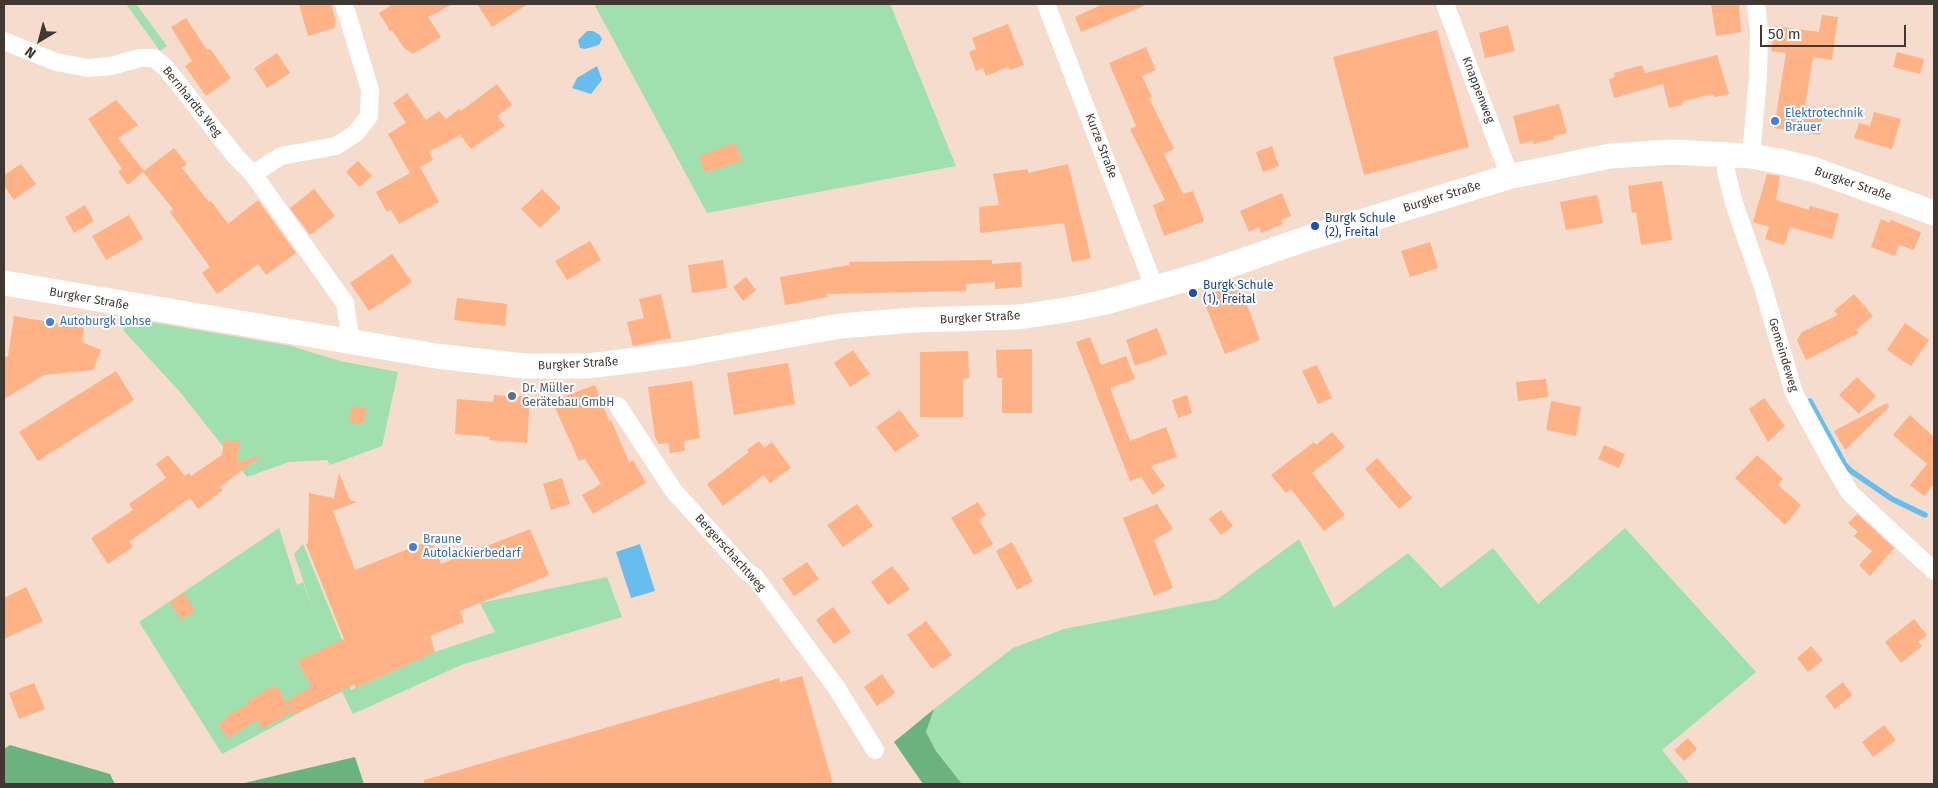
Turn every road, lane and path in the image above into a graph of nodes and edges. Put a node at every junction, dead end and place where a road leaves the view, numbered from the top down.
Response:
1 (344, 4) edge
2 (1046, 4) edge
3 (1445, 4) edge
4 (1756, 4) edge
5 (4, 41) edge
6 (1739, 155) junction
7 (253, 174) junction
8 (1508, 177) junction
9 (1934, 213) edge
10 (4, 283) edge
11 (1155, 289) junction
12 (348, 341) junction
13 (618, 406) dead end
14 (1934, 571) edge
15 (875, 750) dead end

1 - 7 street
2 - 11 street, Kurze Straße
3 - 8 street, Knappenweg
4 - 6 street, Gemeindeweg
5 - 7 street, Bernhardts Weg
6 - 8 main road, Burgker Straße
6 - 9 main road, Burgker Straße
6 - 14 street, Gemeindeweg
7 - 12 street, Bernhardts Weg
8 - 11 main road, Burgker Straße
10 - 12 main road, Burgker Straße
11 - 12 main road, Burgker Straße
13 - 15 street, Bergerschachtweg

